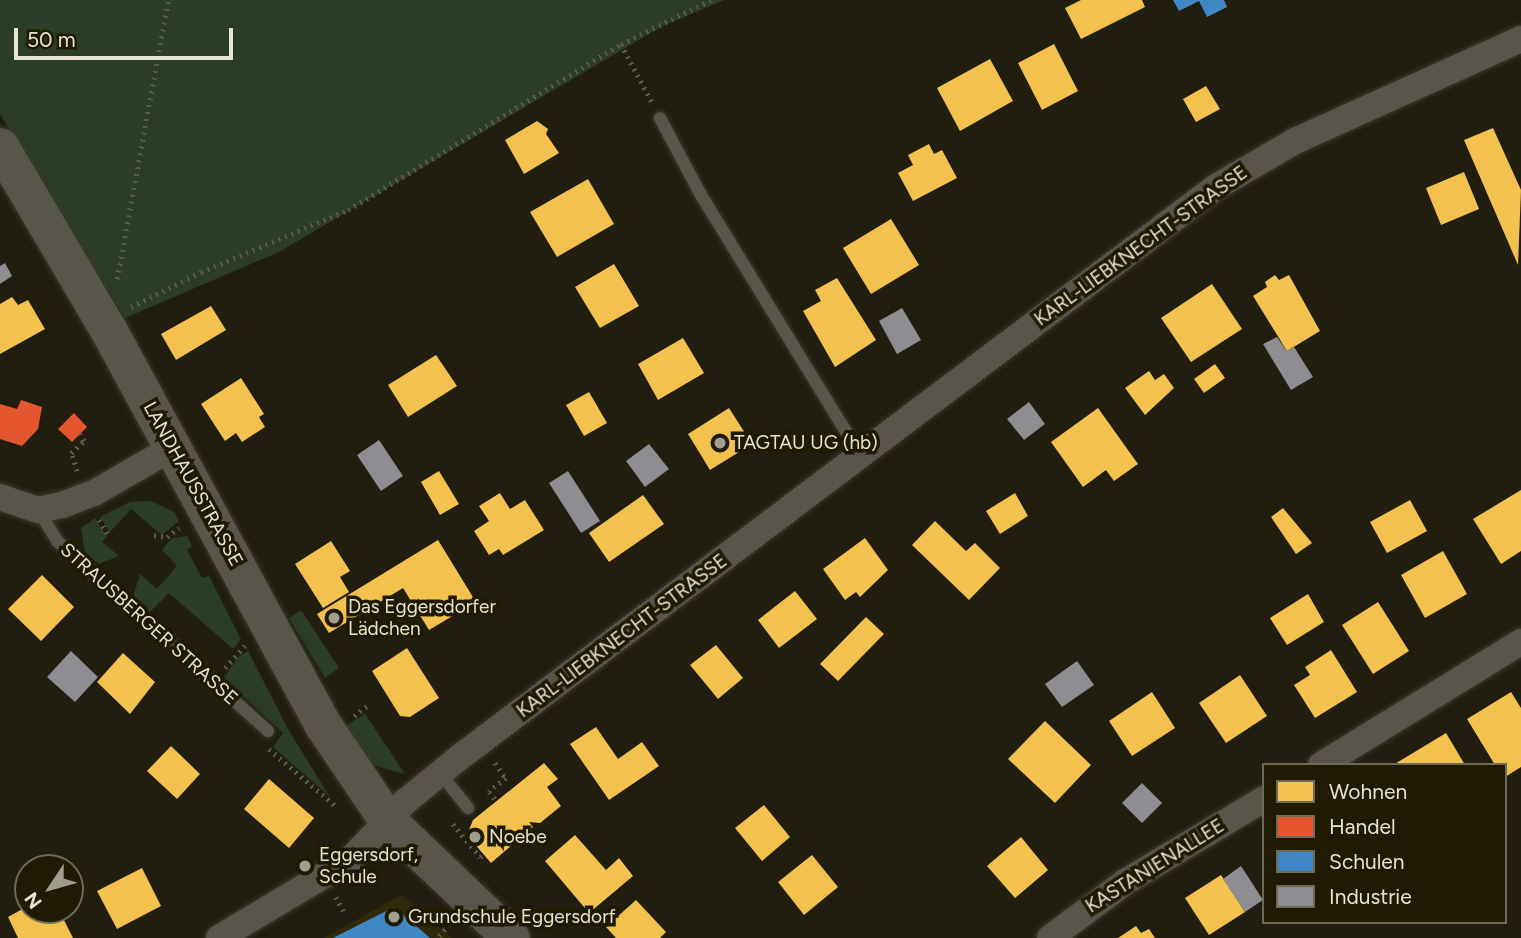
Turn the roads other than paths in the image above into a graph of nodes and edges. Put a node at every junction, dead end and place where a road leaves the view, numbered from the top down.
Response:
1 (1521, 39) edge
2 (660, 118) road end
3 (0, 146) edge
4 (172, 448) junction
5 (861, 456) junction
6 (0, 498) edge
7 (38, 510) junction
8 (1521, 642) edge
9 (268, 731) dead end
10 (1324, 763) edge
11 (448, 782) junction
12 (1262, 800) edge
13 (468, 808) dead end
14 (387, 820) junction
15 (219, 938) edge
16 (511, 938) edge
17 (1050, 938) edge

1 - 5 street, KARL-LIEBKNECHT-STRASSE
2 - 5 lane
3 - 4 street, LANDHAUSSTRASSE
4 - 7 street
4 - 14 street, LANDHAUSSTRASSE
5 - 11 street, KARL-LIEBKNECHT-STRASSE
6 - 7 street
7 - 9 lane, STRAUSBERGER STRASSE
8 - 10 street
11 - 13 lane
11 - 14 street, KARL-LIEBKNECHT-STRASSE
12 - 17 street, KASTANIENALLEE
14 - 15 street, KARL-LIEBKNECHT-STRASSE
14 - 16 street, LANDHAUSSTRASSE

